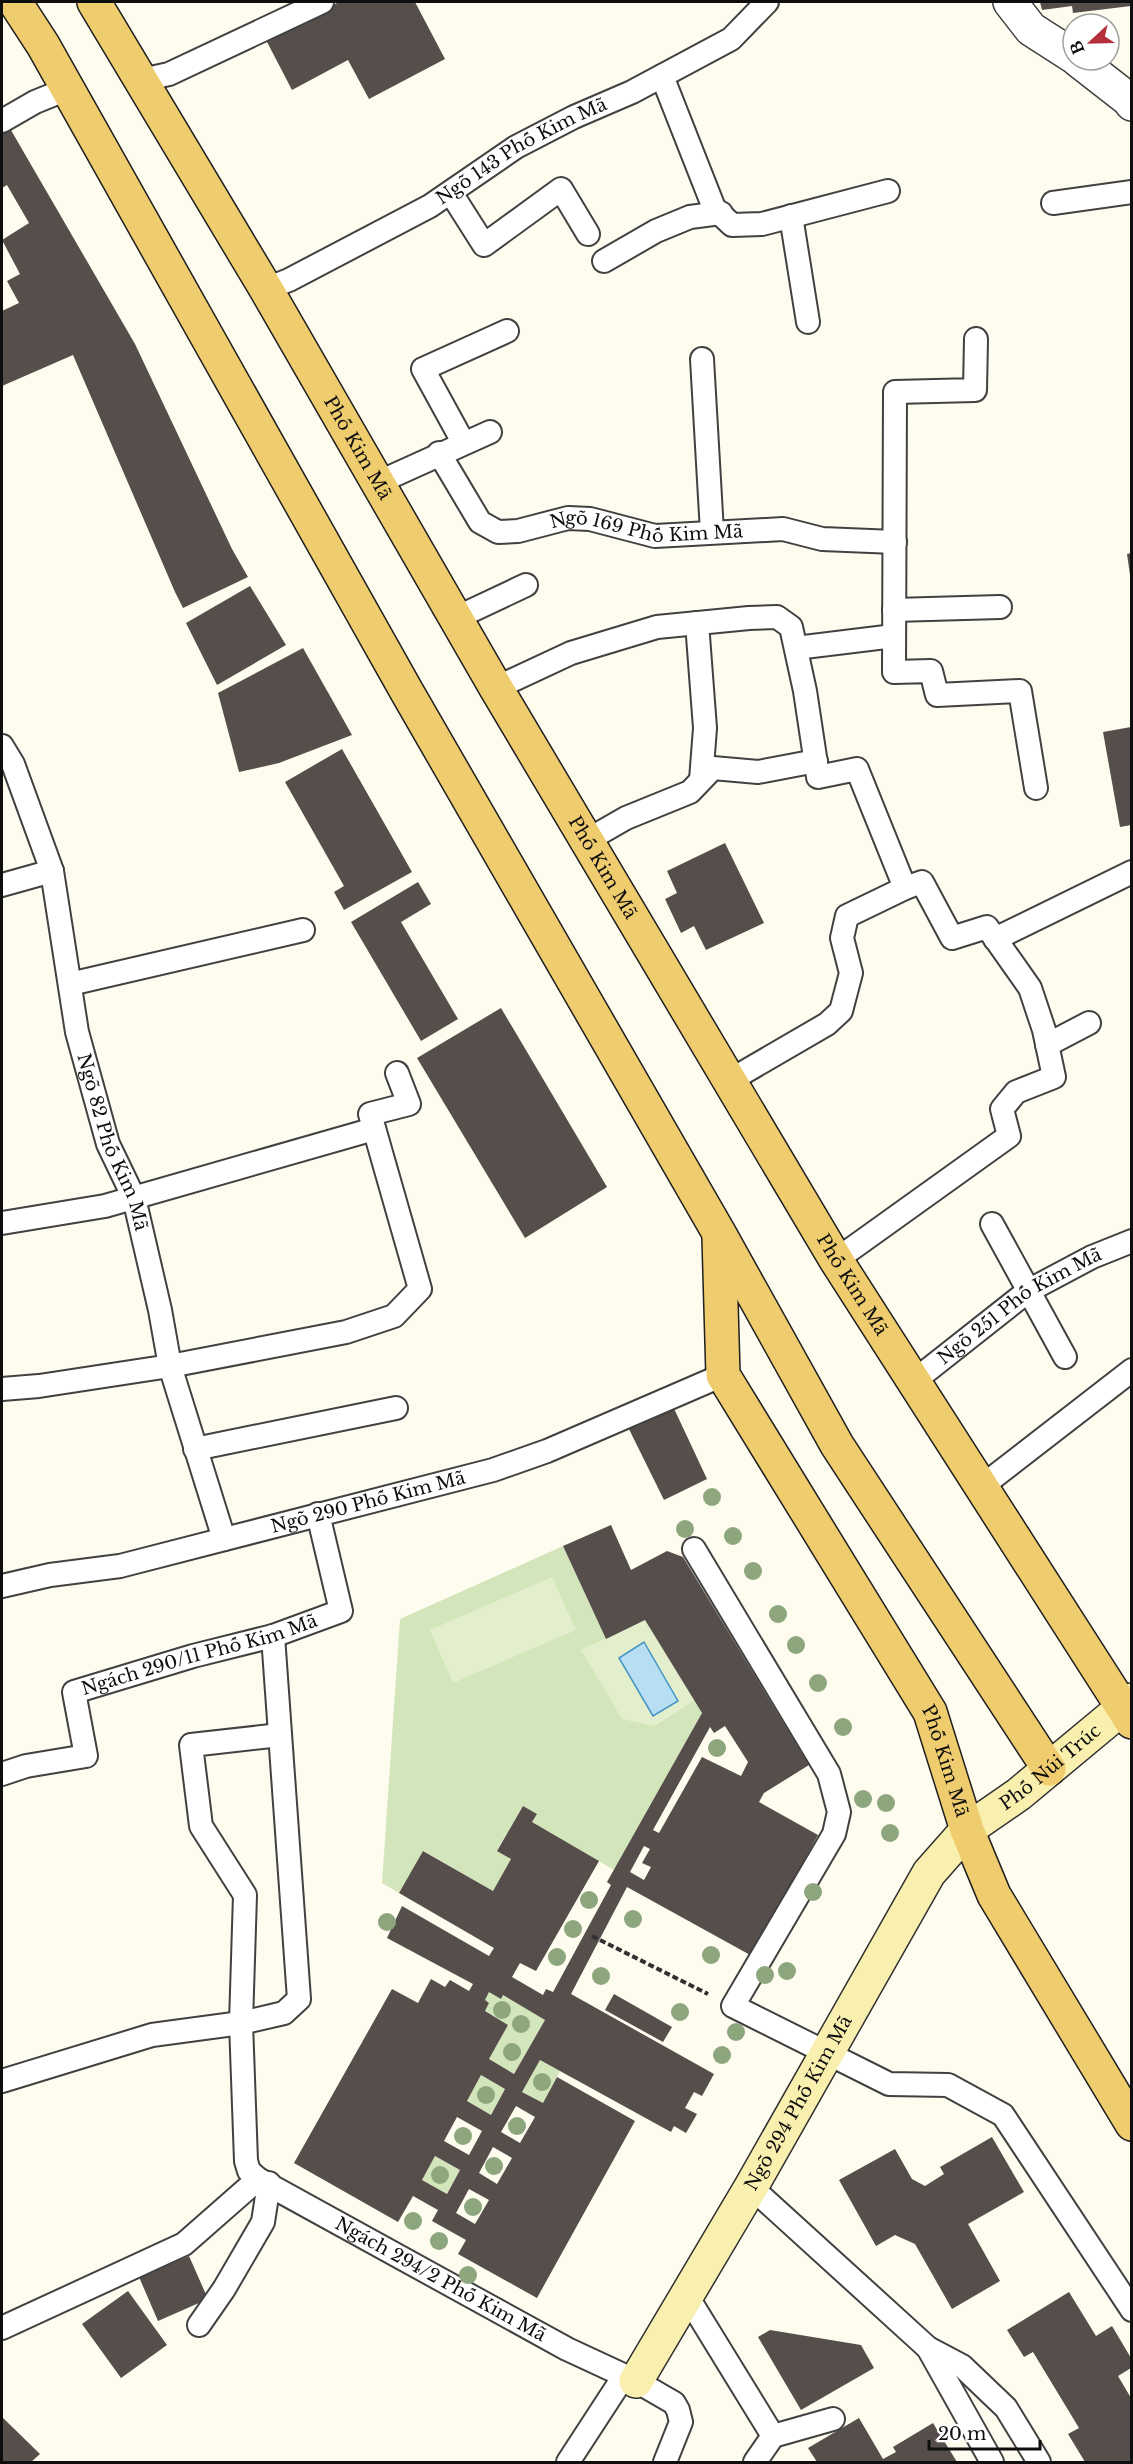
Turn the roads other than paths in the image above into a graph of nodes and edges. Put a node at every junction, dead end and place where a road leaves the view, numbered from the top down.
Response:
1 (15, 2) edge
2 (94, 2) edge
3 (322, 2) edge
4 (767, 2) edge
5 (1010, 2) edge
6 (1061, 48) edge
7 (1093, 72) edge
8 (662, 76) junction
9 (142, 80) junction
10 (67, 89) junction
11 (1131, 104) edge
12 (2, 121) edge
13 (888, 191) dead end
14 (1131, 192) edge
15 (452, 193) junction
16 (1053, 203) dead end
17 (721, 213) junction
18 (791, 216) junction
19 (588, 234) dead end
20 (604, 261) dead end
21 (266, 289) junction
22 (808, 322) dead end
23 (507, 331) dead end
24 (976, 339) dead end
25 (702, 359) dead end
26 (490, 432) dead end
27 (463, 442) junction
28 (439, 453) junction
29 (377, 483) junction
30 (712, 532) junction
31 (895, 542) junction
32 (526, 585) dead end
33 (1000, 607) dead end
34 (894, 610) junction
35 (456, 618) junction
36 (697, 623) junction
37 (894, 636) junction
38 (796, 648) junction
39 (496, 688) junction
40 (2, 746) edge
41 (816, 761) junction
42 (701, 780) junction
43 (1036, 788) dead end
44 (586, 841) junction
45 (52, 871) junction
46 (1131, 872) edge
47 (2, 885) edge
48 (905, 888) junction
49 (303, 930) dead end
50 (995, 939) junction
51 (70, 984) junction
52 (1089, 1023) dead end
53 (1047, 1045) junction
54 (397, 1073) dead end
55 (729, 1081) junction
56 (374, 1130) junction
57 (134, 1198) junction
58 (2, 1223) edge
59 (992, 1224) dead end
60 (719, 1233) junction
61 (1131, 1241) edge
62 (836, 1260) junction
63 (1028, 1291) junction
64 (1065, 1357) dead end
65 (170, 1366) junction
66 (1131, 1370) edge
67 (723, 1375) junction
68 (914, 1381) junction
69 (2, 1389) edge
70 (396, 1408) dead end
71 (195, 1449) junction
72 (981, 1487) junction
73 (318, 1514) junction
74 (224, 1539) junction
75 (694, 1549) dead end
76 (2, 1586) edge
77 (273, 1636) junction
78 (1128, 1710) edge
79 (280, 1735) junction
80 (1049, 1769) junction
81 (2, 1774) edge
82 (967, 1830) junction
83 (241, 2023) junction
84 (826, 2053) junction
85 (2, 2081) edge
86 (1131, 2124) edge
87 (264, 2181) junction
88 (751, 2187) junction
89 (687, 2296) junction
90 (1131, 2310) edge
91 (199, 2325) dead end
92 (2, 2328) edge
93 (928, 2348) junction
94 (630, 2378) junction
95 (834, 2419) dead end
96 (773, 2436) junction
97 (568, 2463) edge
98 (665, 2463) edge
99 (755, 2463) edge
100 (992, 2463) edge
101 (1039, 2463) edge

1 - 10 main road, Phố Kim Mã
2 - 9 main road, Phố Kim Mã
3 - 9 lane
4 - 8 lane, Ngõ 143 Phố Kim Mã
5 - 6 street
7 - 11 street
8 - 15 lane, Ngõ 143 Phố Kim Mã
8 - 17 lane
9 - 21 main road, Phố Kim Mã
10 - 12 lane
10 - 60 main road, Phố Kim Mã
13 - 18 lane
14 - 16 lane
15 - 19 lane
15 - 21 lane, Ngõ 143 Phố Kim Mã
17 - 18 lane
17 - 20 lane
18 - 22 lane
21 - 29 main road, Phố Kim Mã
23 - 27 lane
24 - 31 lane
25 - 30 lane
26 - 27 lane
27 - 28 lane
28 - 29 lane
28 - 30 lane, Ngõ 169 Phố Kim Mã
29 - 35 main road, Phố Kim Mã
30 - 31 lane, Ngõ 169 Phố Kim Mã
31 - 34 lane
32 - 35 lane
33 - 34 lane
34 - 37 lane
35 - 39 main road, Phố Kim Mã
36 - 38 lane
36 - 39 lane
36 - 42 lane
37 - 38 lane
37 - 43 lane
38 - 41 lane
39 - 44 main road, Phố Kim Mã
40 - 45 lane, Ngõ 82 Phố Kim Mã
41 - 42 lane
41 - 48 lane
42 - 44 lane
44 - 55 main road, Phố Kim Mã
45 - 47 lane
45 - 51 lane, Ngõ 82 Phố Kim Mã
46 - 50 lane
48 - 50 lane
48 - 55 lane
49 - 51 lane
50 - 53 lane
51 - 57 lane, Ngõ 82 Phố Kim Mã
52 - 53 lane
53 - 62 lane
54 - 56 lane
55 - 62 main road, Phố Kim Mã
56 - 57 lane
56 - 65 lane
57 - 58 lane
57 - 65 lane, Ngõ 82 Phố Kim Mã
59 - 63 lane
60 - 67 main road, Phố Kim Mã
60 - 80 main road, Phố Kim Mã
61 - 63 lane, Ngõ 251 Phố Kim Mã
62 - 68 main road, Phố Kim Mã
63 - 64 lane
63 - 68 lane, Ngõ 251 Phố Kim Mã
65 - 69 lane
65 - 71 lane, Ngõ 82 Phố Kim Mã
66 - 72 lane
67 - 73 lane, Ngõ 290 Phố Kim Mã
67 - 82 main road, Phố Kim Mã
68 - 72 main road, Phố Kim Mã
70 - 71 lane
71 - 74 lane, Ngõ 82 Phố Kim Mã
72 - 78 main road, Phố Kim Mã
73 - 74 lane, Ngõ 290 Phố Kim Mã
73 - 77 lane, Ngách 290/11 Phố Kim Mã
74 - 76 lane, Ngõ 290 Phố Kim Mã
75 - 84 lane
77 - 79 lane
77 - 81 lane, Ngách 290/11 Phố Kim Mã
78 - 80 street, Phố Núi Trúc
79 - 83 lane
79 - 83 lane
80 - 82 street, Phố Núi Trúc
82 - 84 street, Ngõ 294 Phố Kim Mã
82 - 86 main road, Phố Kim Mã
83 - 85 lane
83 - 87 lane
84 - 88 street, Ngõ 294 Phố Kim Mã
84 - 90 lane
87 - 91 lane
87 - 92 lane
87 - 94 lane, Ngách 294/2 Phố Kim Mã
88 - 89 street, Ngõ 294 Phố Kim Mã
88 - 93 lane
89 - 94 street, Ngõ 294 Phố Kim Mã
89 - 96 lane
93 - 100 lane
93 - 101 lane
94 - 97 lane
94 - 98 lane
95 - 96 lane
96 - 99 lane

